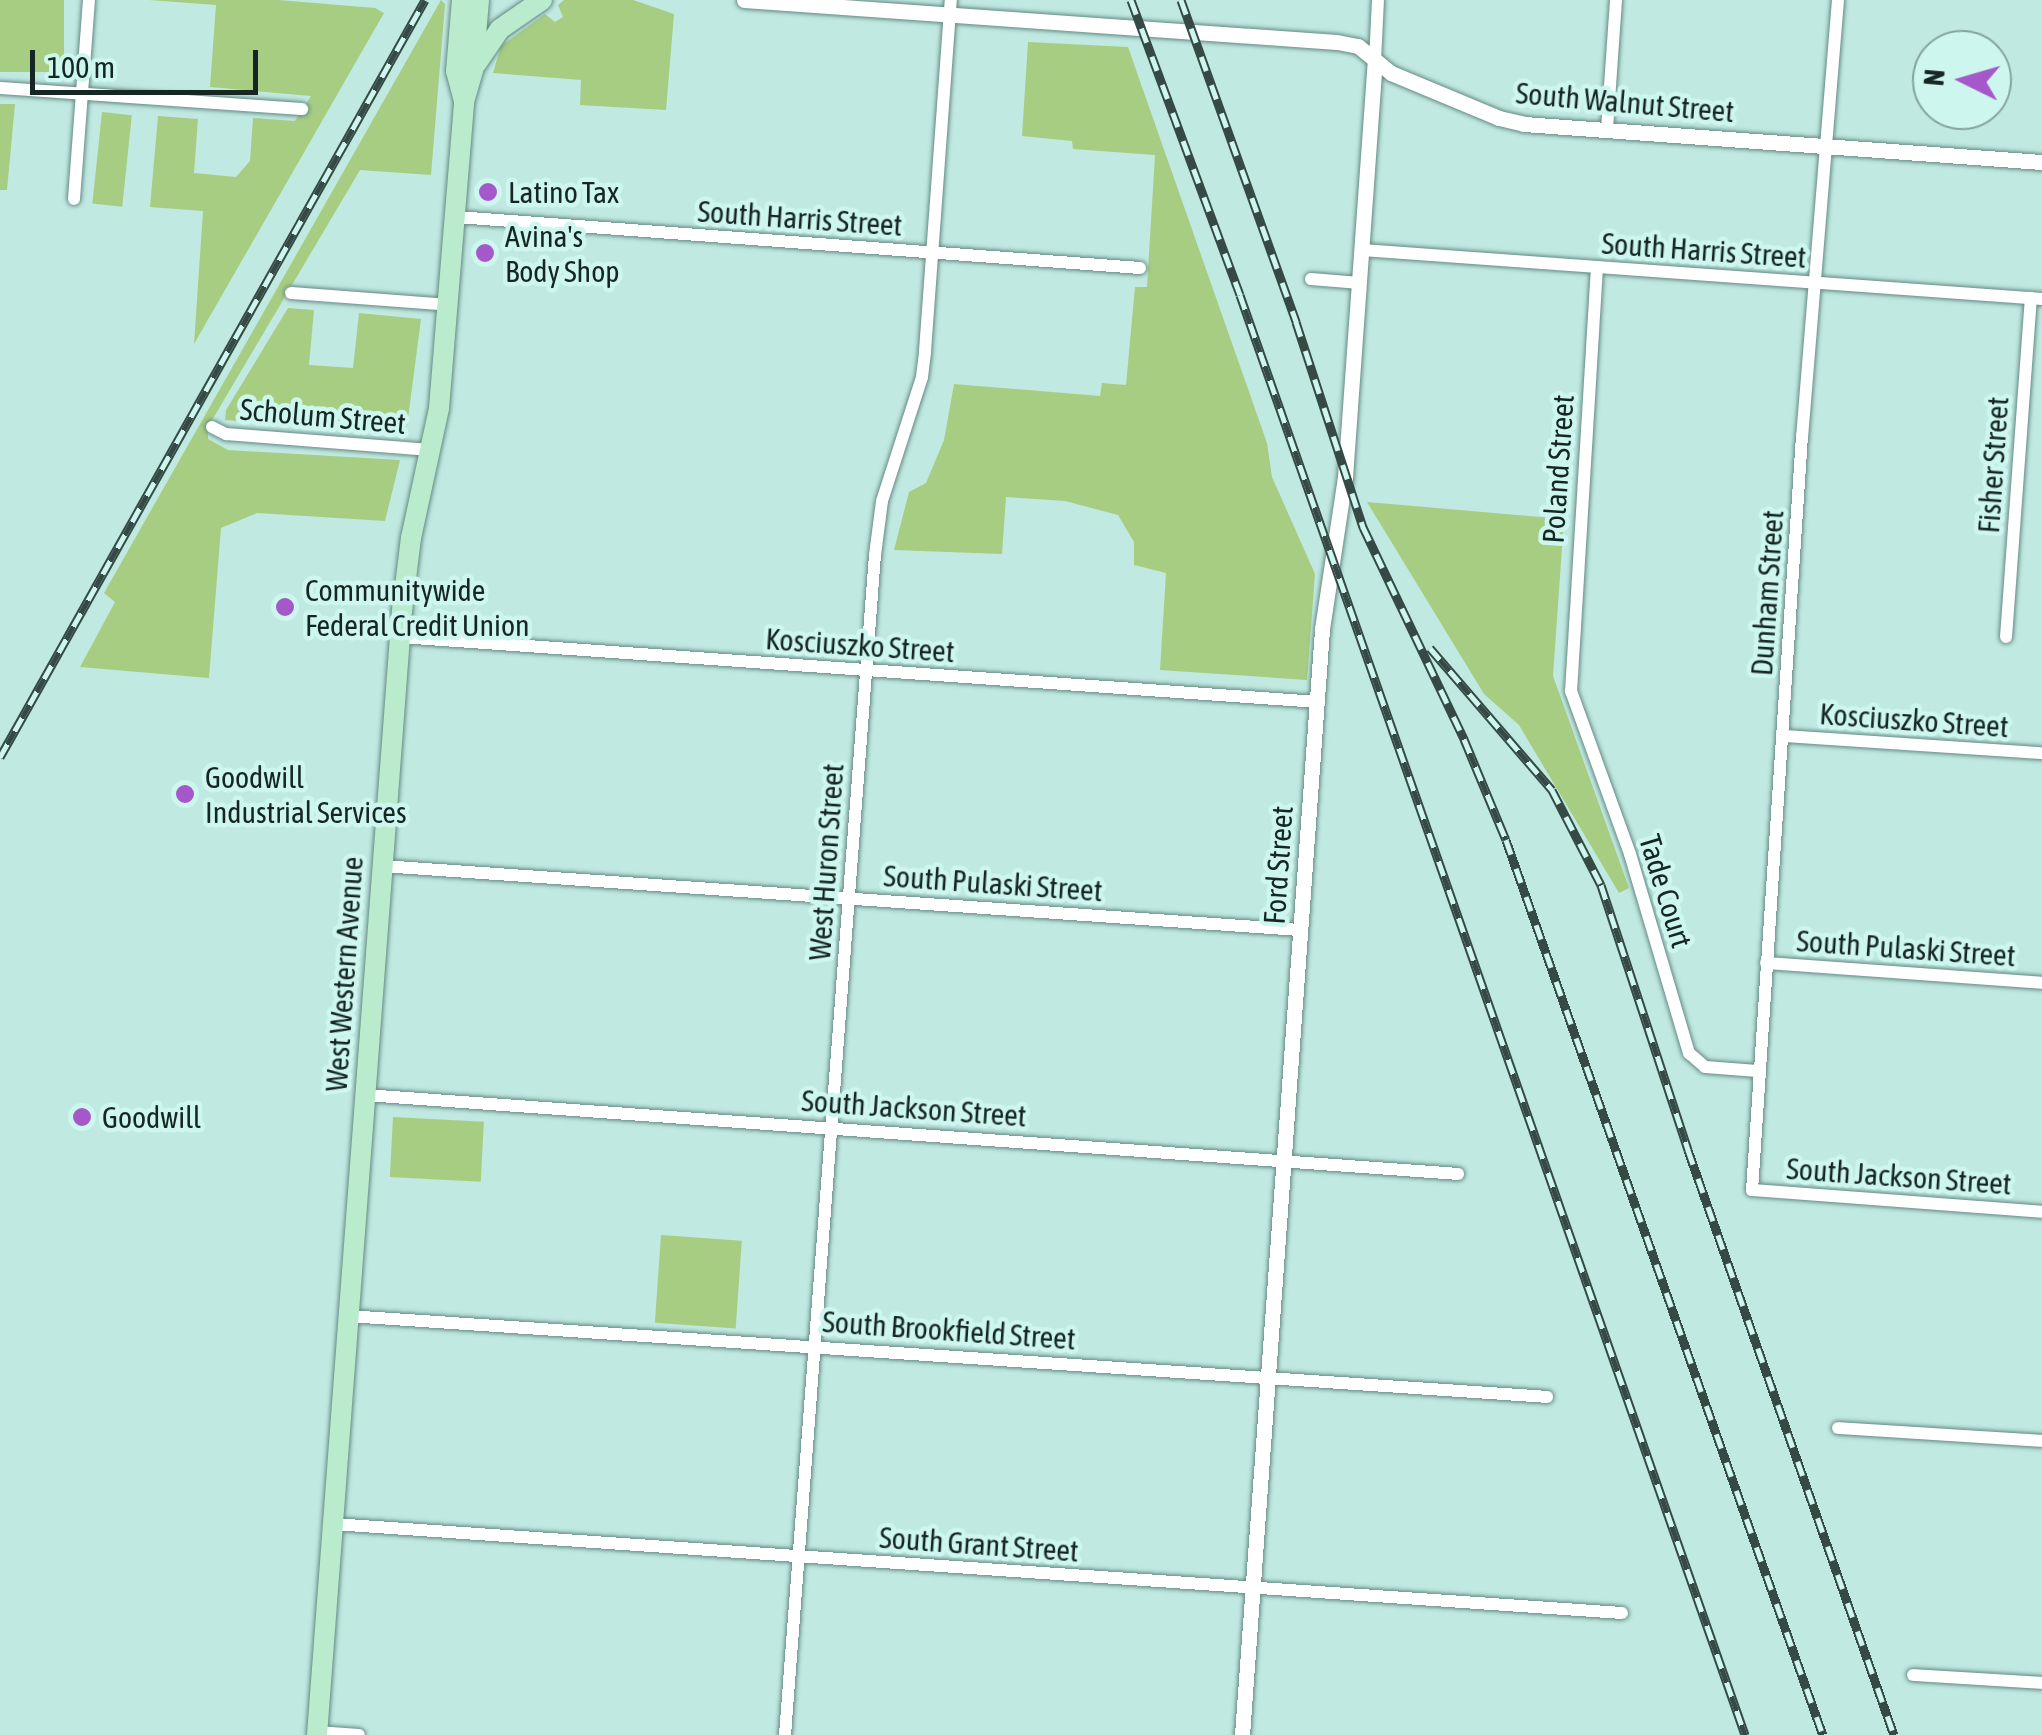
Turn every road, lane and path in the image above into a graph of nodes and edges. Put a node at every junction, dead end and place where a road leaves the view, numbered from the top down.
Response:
1 (89, 0) edge
2 (462, 0) edge
3 (479, 0) edge
4 (542, 0) edge
5 (744, 0) edge
6 (1378, 0) edge
7 (1616, 0) edge
8 (1838, 0) edge
9 (950, 7) edge
10 (1375, 61) junction
11 (473, 70) junction
12 (0, 88) edge
13 (82, 94) junction
14 (464, 102) junction
15 (302, 109) dead end
16 (1607, 129) junction
17 (1826, 146) junction
18 (2042, 162) edge
19 (74, 199) dead end
20 (457, 217) junction
21 (1362, 250) junction
22 (933, 253) junction
23 (1597, 267) junction
24 (1140, 268) dead end
25 (1311, 279) dead end
26 (1360, 283) junction
27 (1816, 283) junction
28 (291, 294) dead end
29 (2037, 298) edge
30 (450, 305) junction
31 (212, 427) dead end
32 (430, 450) junction
33 (400, 637) junction
34 (2006, 637) dead end
35 (866, 670) junction
36 (1568, 674) joint
37 (1318, 702) junction
38 (1783, 736) junction
39 (2042, 753) edge
40 (382, 866) junction
41 (849, 898) junction
42 (1300, 930) junction
43 (1766, 964) junction
44 (2042, 983) edge
45 (1758, 1071) junction
46 (365, 1095) junction
47 (832, 1127) junction
48 (1282, 1158) junction
49 (1458, 1174) dead end
50 (1752, 1190) joint
51 (2042, 1212) edge
52 (348, 1316) junction
53 (815, 1346) junction
54 (1266, 1377) junction
55 (1546, 1397) dead end
56 (1838, 1428) dead end
57 (2042, 1440) edge
58 (332, 1524) junction
59 (799, 1556) junction
60 (1251, 1588) junction
61 (1622, 1614) dead end
62 (1913, 1675) dead end
63 (2042, 1683) edge
64 (317, 1733) edge
65 (359, 1735) edge
66 (785, 1735) edge
67 (1242, 1735) edge

1 - 13 street
2 - 14 main road, West Western Avenue
3 - 11 main road, West Western Avenue
4 - 11 main road
5 - 9 street, South Walnut Street
6 - 10 street, Ford Street
7 - 16 street
8 - 17 street, Dunham Street
9 - 10 street, South Walnut Street
9 - 22 street, West Huron Street
10 - 16 street, South Walnut Street
10 - 21 street, Ford Street
11 - 14 main road, West Western Avenue
12 - 13 street
13 - 15 street
13 - 19 street
14 - 20 main road, West Western Avenue
16 - 17 street, South Walnut Street
17 - 18 street, South Walnut Street
17 - 27 street, Dunham Street
20 - 22 street, South Harris Street
20 - 30 main road, West Western Avenue
21 - 23 street, South Harris Street
21 - 26 street, Ford Street
22 - 24 street, South Harris Street
22 - 35 street, West Huron Street
23 - 27 street, South Harris Street
23 - 36 street, Poland Street
25 - 26 street
26 - 37 street, Ford Street
27 - 29 street, South Harris Street
27 - 38 street, Dunham Street
28 - 30 street
29 - 34 street, Fisher Street
30 - 32 main road, West Western Avenue
31 - 32 street, Scholum Street
32 - 33 main road, West Western Avenue
33 - 35 street, Kosciuszko Street
33 - 40 main road, West Western Avenue
35 - 37 street, Kosciuszko Street
35 - 41 street, West Huron Street
36 - 45 street, Tade Court
37 - 42 street, Ford Street
38 - 39 street, Kosciuszko Street
38 - 43 street, Dunham Street
40 - 41 street, South Pulaski Street
40 - 46 main road, West Western Avenue
41 - 42 street, South Pulaski Street
41 - 47 street, West Huron Street
42 - 48 street, Ford Street
43 - 44 street, South Pulaski Street
43 - 45 street, Dunham Street
45 - 50 street, Dunham Street
46 - 47 street, South Jackson Street
46 - 52 main road, West Western Avenue
47 - 48 street, South Jackson Street
47 - 53 street, West Huron Street
48 - 49 street, South Jackson Street
48 - 54 street, Ford Street
50 - 51 street, South Jackson Street
52 - 53 street, South Brookfield Street
52 - 58 main road, West Western Avenue
53 - 54 street, South Brookfield Street
53 - 59 street, West Huron Street
54 - 55 street, South Brookfield Street
54 - 60 street, Ford Street
56 - 57 street
58 - 59 street, South Grant Street
58 - 64 main road, West Western Avenue
59 - 60 street, South Grant Street
59 - 66 street, West Huron Street
60 - 61 street, South Grant Street
60 - 67 street, Ford Street
62 - 63 street
64 - 65 street

